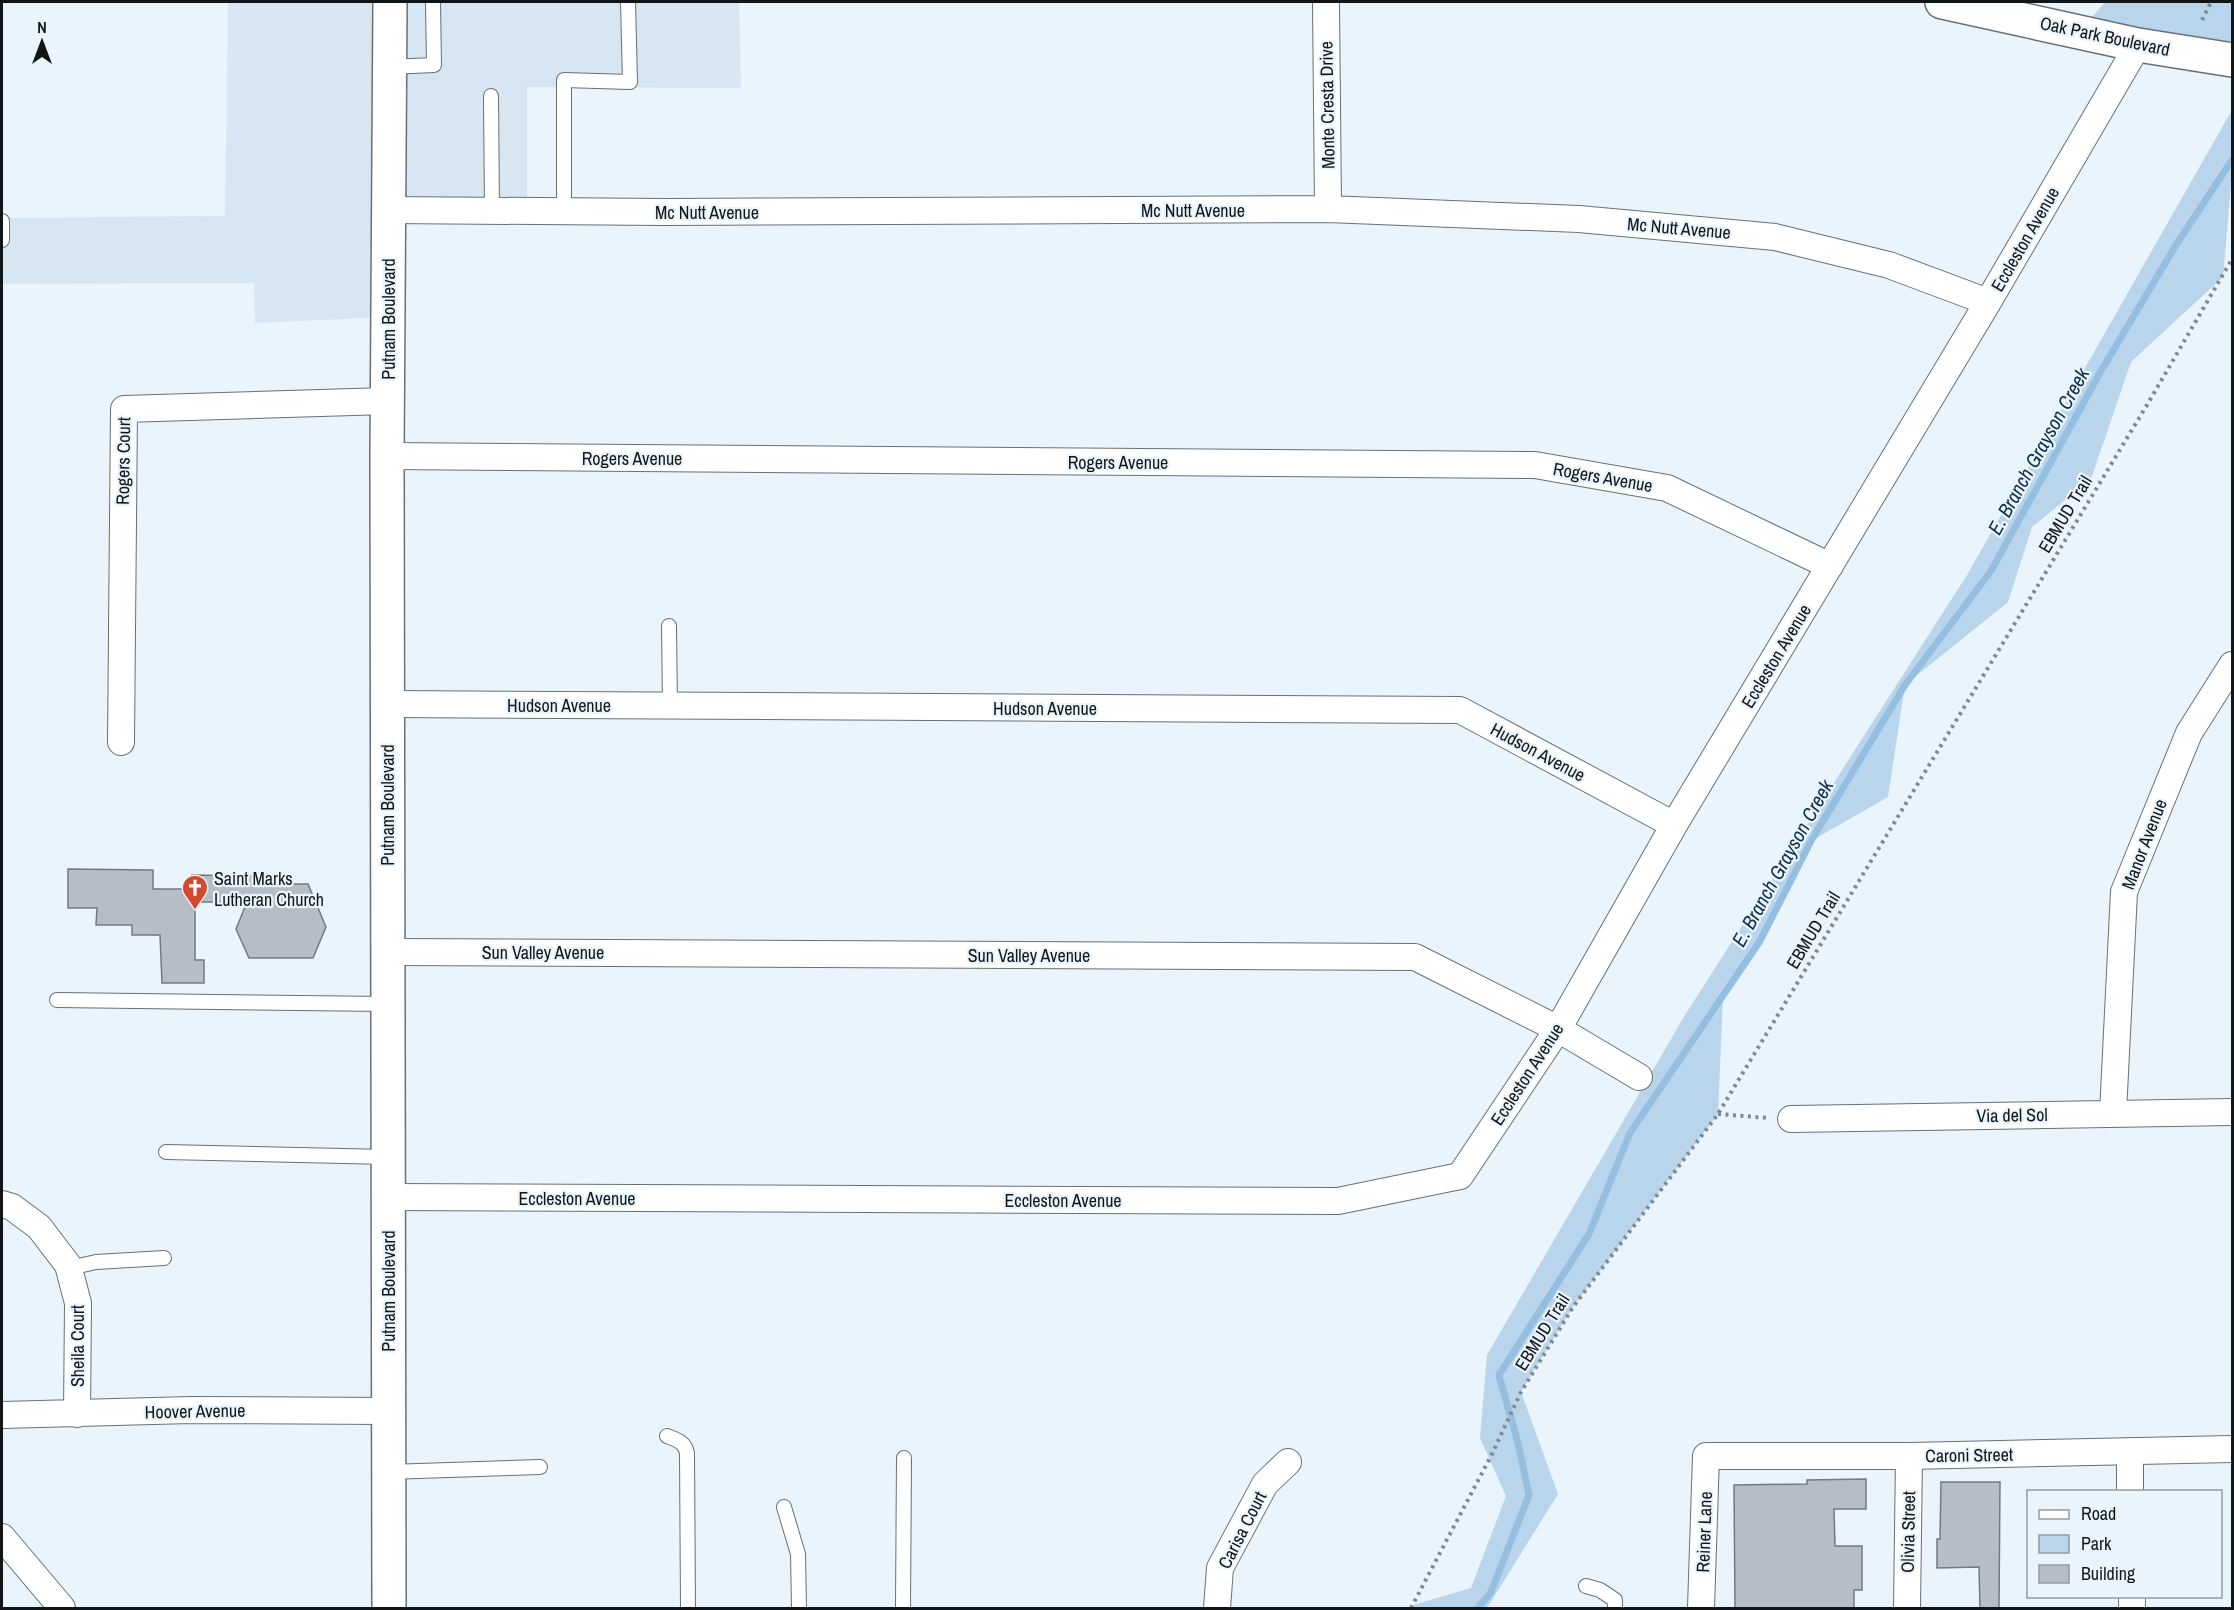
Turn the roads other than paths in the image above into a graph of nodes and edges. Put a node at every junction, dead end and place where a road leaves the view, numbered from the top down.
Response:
1 (390, 2) edge
2 (433, 2) edge
3 (628, 2) edge
4 (1326, 2) edge
5 (1942, 2) edge
6 (2138, 45) junction
7 (2232, 60) edge
8 (389, 67) junction
9 (491, 96) dead end
10 (1328, 209) junction
11 (388, 210) junction
12 (492, 211) junction
13 (564, 211) junction
14 (2, 220) edge
15 (2, 240) edge
16 (1988, 302) junction
17 (387, 401) junction
18 (387, 456) junction
19 (1830, 566) junction
20 (669, 626) dead end
21 (2232, 665) edge
22 (387, 704) junction
23 (670, 706) junction
24 (121, 742) dead end
25 (1674, 825) junction
26 (388, 952) junction
27 (57, 1000) dead end
28 (388, 1004) junction
29 (1558, 1029) junction
30 (1639, 1077) dead end
31 (2232, 1112) edge
32 (2113, 1113) junction
33 (1791, 1119) road end
34 (166, 1152) dead end
35 (388, 1157) junction
36 (388, 1197) junction
37 (2, 1204) edge
38 (164, 1258) dead end
39 (69, 1268) junction
40 (388, 1412) junction
41 (77, 1414) junction
42 (2, 1415) edge
43 (667, 1436) dead end
44 (2232, 1449) edge
45 (2130, 1451) junction
46 (1706, 1456) joint
47 (1910, 1456) junction
48 (904, 1458) dead end
49 (1288, 1462) dead end
50 (540, 1467) dead end
51 (388, 1472) junction
52 (2130, 1490) edge
53 (784, 1507) dead end
54 (2, 1537) edge
55 (1586, 1586) dead end
56 (62, 1608) edge
57 (389, 1608) edge
58 (688, 1608) edge
59 (799, 1608) edge
60 (903, 1608) edge
61 (1217, 1608) edge
62 (1615, 1608) edge
63 (1701, 1608) edge
64 (1907, 1608) edge

1 - 8 street, Putnam Boulevard
2 - 8 lane
3 - 13 lane
4 - 10 street, Monte Cresta Drive
5 - 6 street, Oak Park Boulevard
6 - 7 street, Oak Park Boulevard
6 - 16 street, Eccleston Avenue
8 - 11 street, Putnam Boulevard
9 - 12 lane
10 - 13 street, Mc Nutt Avenue
10 - 16 street, Mc Nutt Avenue
11 - 12 street, Mc Nutt Avenue
11 - 17 street, Putnam Boulevard
12 - 13 street, Mc Nutt Avenue
14 - 15 lane
16 - 19 street, Eccleston Avenue
17 - 18 street, Putnam Boulevard
17 - 24 street, Rogers Court
18 - 19 street, Rogers Avenue
18 - 22 street, Putnam Boulevard
19 - 25 street, Eccleston Avenue
20 - 23 lane
21 - 32 street, Manor Avenue
22 - 23 street, Hudson Avenue
22 - 26 street, Putnam Boulevard
23 - 25 street, Hudson Avenue
25 - 29 street, Eccleston Avenue
26 - 28 street, Putnam Boulevard
26 - 29 street, Sun Valley Avenue
27 - 28 lane
28 - 35 street, Putnam Boulevard
29 - 30 street, Sun Valley Avenue
29 - 36 street, Eccleston Avenue
31 - 32 street, Via del Sol
32 - 33 street, Via del Sol
34 - 35 lane
35 - 36 street, Putnam Boulevard
36 - 40 street, Putnam Boulevard
37 - 39 street, Sheila Court
38 - 39 lane
39 - 41 street, Sheila Court
40 - 41 street, Hoover Avenue
40 - 51 street, Putnam Boulevard
41 - 42 street, Hoover Avenue
43 - 58 lane
44 - 45 street, Caroni Street
45 - 47 street, Caroni Street
45 - 52 street
46 - 47 street, Caroni Street
46 - 63 street, Reiner Lane
47 - 64 street, Olivia Street
48 - 60 lane
49 - 61 street, Carisa Court
50 - 51 lane
51 - 57 street, Putnam Boulevard
53 - 59 lane
54 - 56 street
55 - 62 lane

